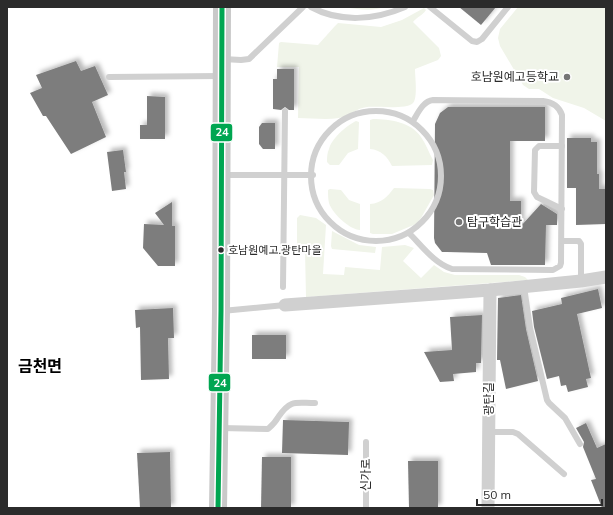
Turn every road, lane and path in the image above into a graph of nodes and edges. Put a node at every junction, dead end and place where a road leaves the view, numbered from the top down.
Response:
1 (222, 7) edge
2 (303, 7) edge
3 (311, 7) edge
4 (405, 7) edge
5 (430, 7) edge
6 (508, 7) edge
7 (439, 10) edge
8 (222, 68) junction
9 (109, 77) dead end
10 (285, 111) dead end
11 (413, 121) junction
12 (562, 146) junction
13 (221, 175) junction
14 (284, 175) junction
15 (313, 175) junction
16 (562, 209) junction
17 (409, 233) junction
18 (562, 241) junction
19 (606, 277) edge
20 (581, 281) junction
21 (283, 287) dead end
22 (524, 287) junction
23 (490, 290) junction
24 (285, 305) joint
25 (221, 311) junction
26 (315, 403) dead end
27 (219, 428) junction
28 (488, 432) junction
29 (366, 442) dead end
30 (580, 444) dead end
31 (564, 474) dead end
32 (218, 508) edge
33 (366, 508) edge
34 (488, 508) edge

1 - 8 main road
2 - 8 lane
3 - 4 lane
5 - 7 lane
6 - 7 lane
8 - 9 lane
8 - 13 main road
10 - 14 lane
11 - 12 lane
11 - 15 lane
11 - 17 lane
12 - 16 lane
12 - 16 lane
13 - 14 lane
13 - 25 main road
14 - 15 lane
14 - 21 lane
15 - 17 lane
16 - 18 lane
17 - 18 lane
18 - 20 lane
19 - 20 street
20 - 22 street
22 - 23 street
22 - 30 lane
23 - 24 street
23 - 28 street, 광탄길
24 - 25 lane
25 - 27 main road
26 - 27 lane
27 - 32 main road
28 - 31 lane
28 - 34 street, 광탄길
29 - 33 lane, 신가로

